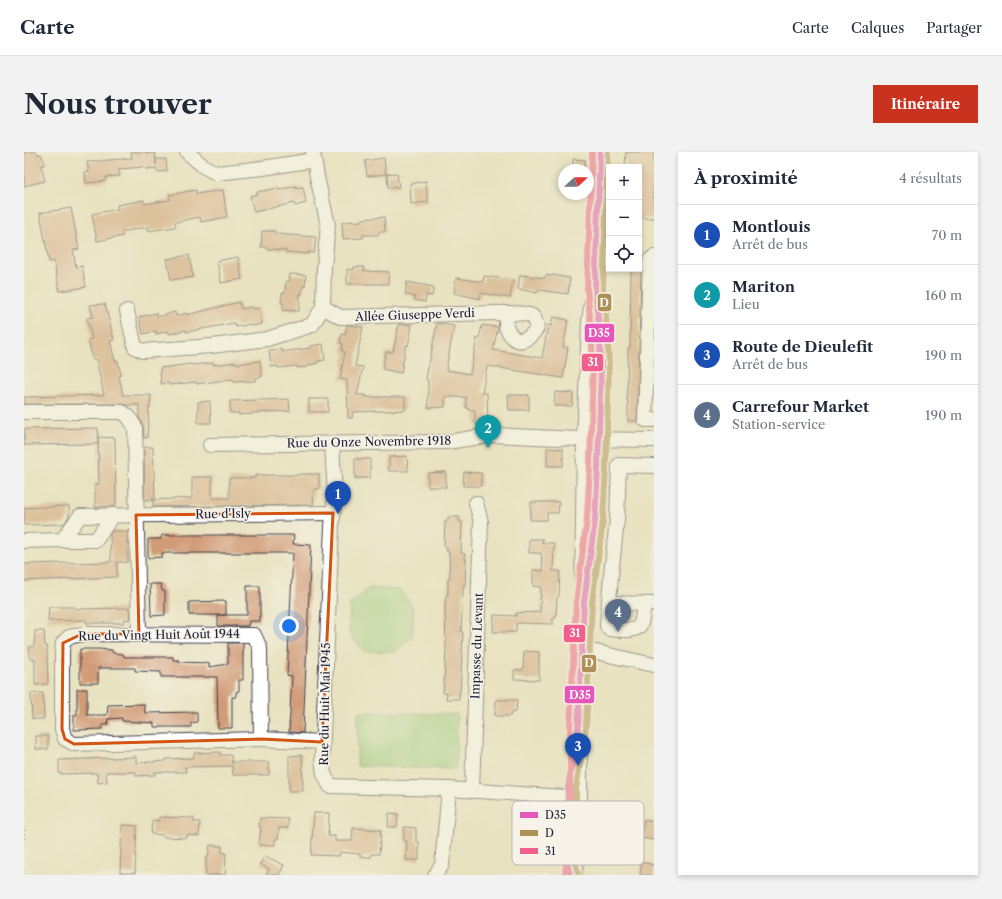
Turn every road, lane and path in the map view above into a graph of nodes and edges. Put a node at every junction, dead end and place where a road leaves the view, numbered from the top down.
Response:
1 (187, 152) edge
2 (600, 152) edge
3 (313, 156) edge
4 (654, 257) edge
5 (595, 289) junction
6 (323, 307) junction
7 (127, 311) dead end
8 (509, 313) dead end
9 (651, 337) edge
10 (24, 412) edge
11 (654, 420) edge
12 (593, 439) junction
13 (654, 440) edge
14 (332, 444) junction
15 (210, 445) dead end
16 (654, 466) edge
17 (476, 503) dead end
18 (333, 513) junction
19 (113, 515) junction
20 (136, 515) junction
21 (62, 540) junction
22 (24, 541) edge
23 (584, 602) junction
24 (609, 603) junction
25 (649, 604) edge
26 (139, 634) junction
27 (582, 649) junction
28 (654, 665) edge
29 (262, 739) junction
30 (322, 742) junction
31 (448, 789) junction
32 (472, 791) junction
33 (573, 798) junction
34 (573, 801) edge
35 (573, 801) edge
36 (24, 830) edge
37 (24, 842) edge
38 (568, 865) edge
39 (574, 865) edge
40 (435, 875) edge
41 (570, 875) edge
42 (574, 875) edge

1 - 3 street
2 - 5 main road
3 - 6 street
4 - 9 street
5 - 12 main road
5 - 12 main road
6 - 7 street
6 - 8 street, Allée Giuseppe Verdi
9 - 11 street
10 - 20 street
12 - 13 street, Rue du Onze Novembre 1918
12 - 14 street, Rue du Onze Novembre 1918
12 - 23 main road
12 - 23 main road
14 - 15 street, Rue du Onze Novembre 1918
14 - 18 street, Rue du Huit Mai 1945
16 - 24 street
17 - 32 street, Impasse du Levant
18 - 20 street, Rue d'Isly
18 - 30 street, Rue du Huit Mai 1945
19 - 20 street, Rue d'Isly
19 - 21 street, Rue d'Isly
19 - 21 street
20 - 26 street
21 - 22 street
23 - 27 main road
24 - 25 street
24 - 25 street
26 - 29 street, Rue du Vingt Huit Août 1944
26 - 29 street, Rue du Vingt Huit Août 1944
27 - 28 street
27 - 33 main road
29 - 30 street, Rue du Vingt Huit Août 1944
30 - 31 street, Rue du Huit Mai 1945
31 - 32 street, Rue du Huit Mai 1945
31 - 40 street
32 - 33 street, Rue du Huit Mai 1945
33 - 34 main road
33 - 35 main road
36 - 37 path
38 - 41 main road
39 - 42 main road

